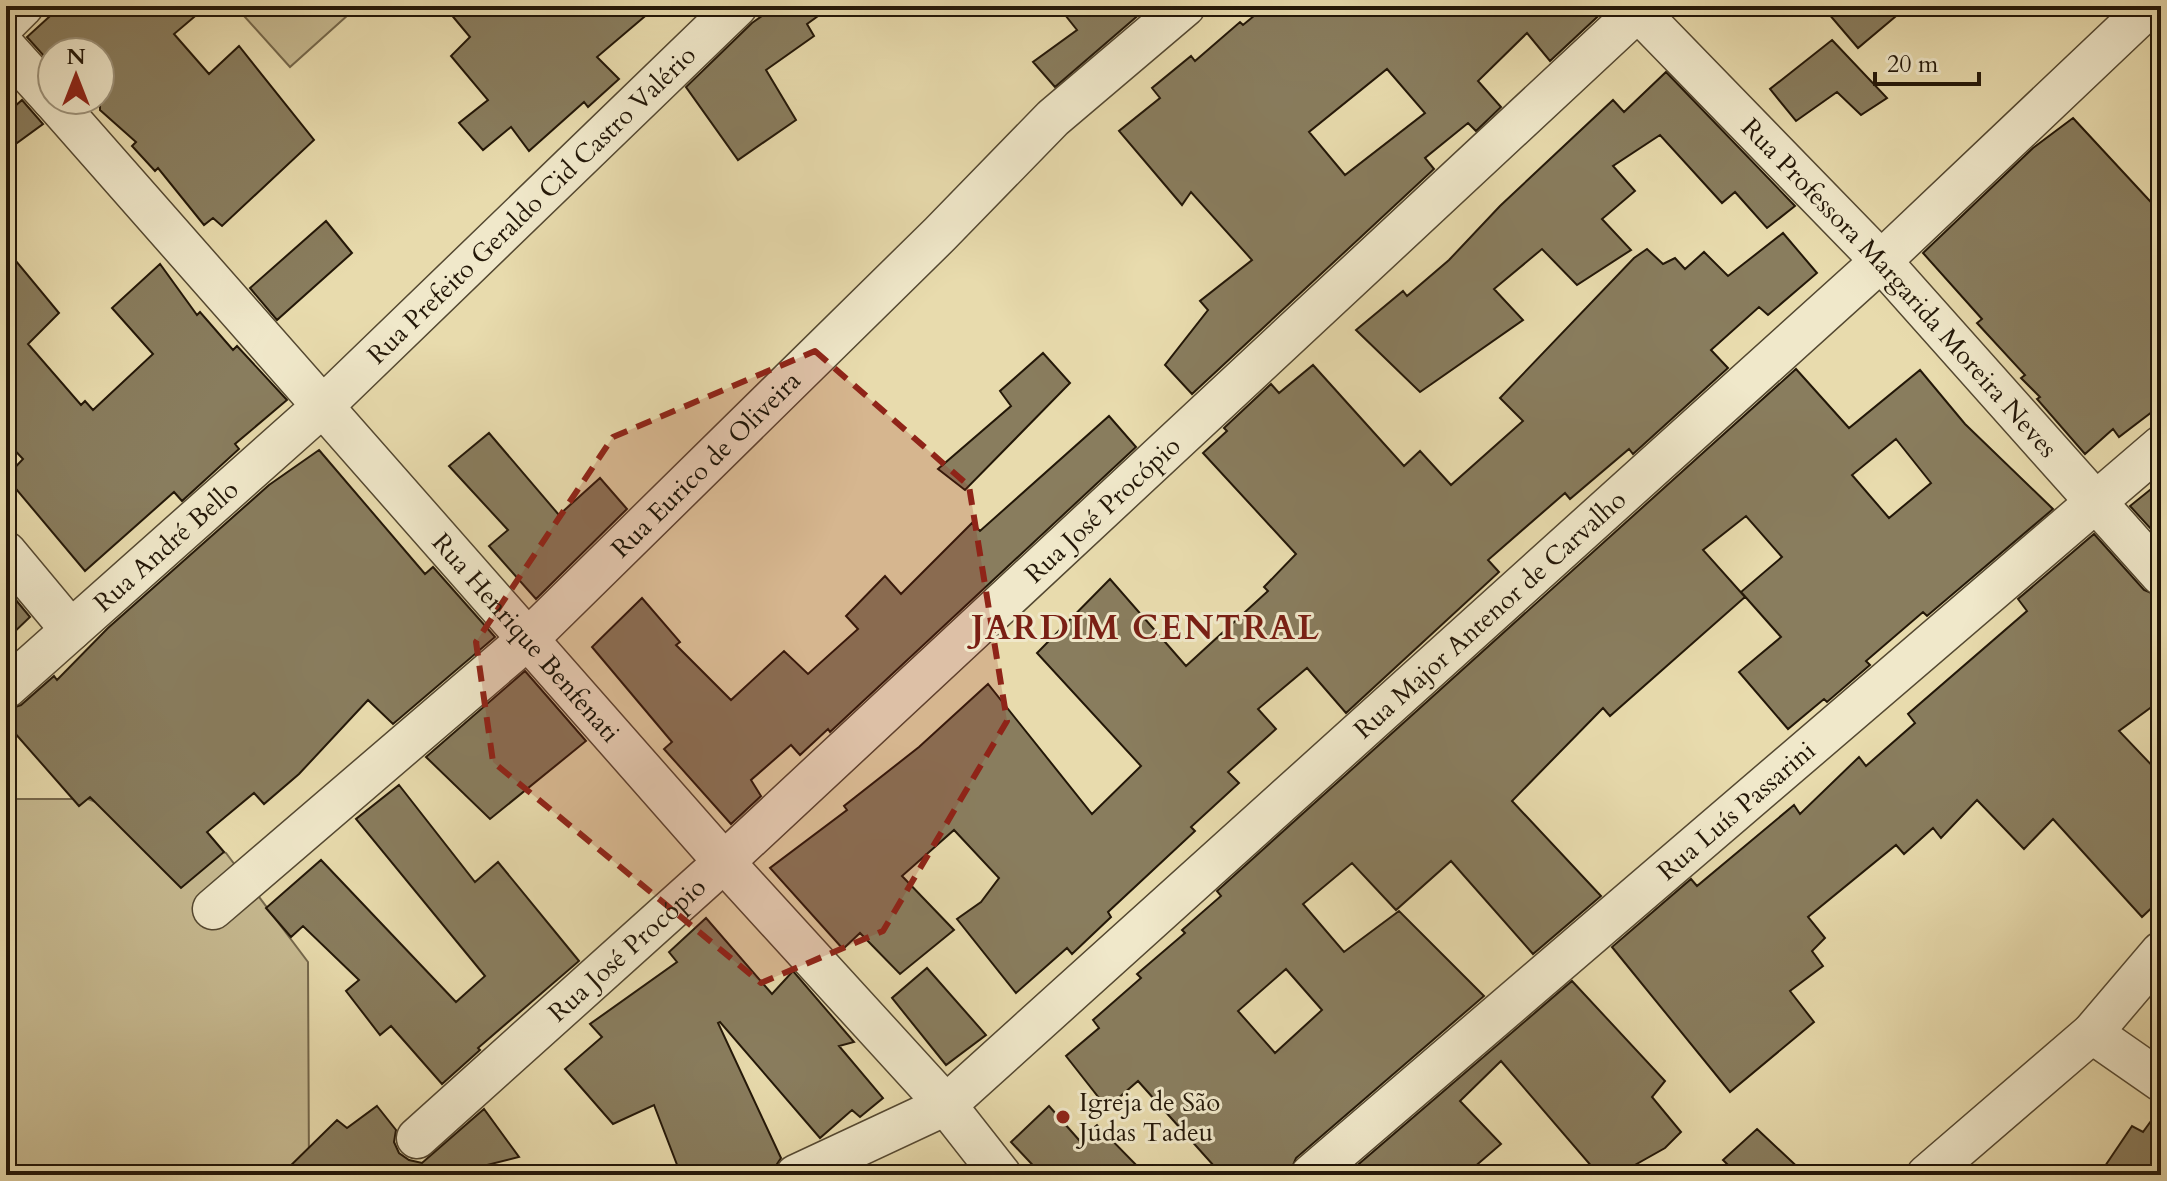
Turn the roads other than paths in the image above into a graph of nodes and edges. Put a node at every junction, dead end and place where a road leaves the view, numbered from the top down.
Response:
1 (23, 6) edge
2 (737, 6) edge
3 (1185, 6) edge
4 (2150, 6) edge
5 (1638, 8) edge
6 (6, 23) edge
7 (6, 48) edge
8 (36, 82) edge
9 (66, 116) edge
10 (1881, 261) junction
11 (324, 405) junction
12 (2161, 446) edge
13 (2096, 502) junction
14 (6, 552) edge
15 (2161, 575) edge
16 (71, 630) junction
17 (529, 638) junction
18 (6, 688) edge
19 (724, 862) junction
20 (213, 909) dead end
21 (2161, 952) edge
22 (2092, 1033) junction
23 (2161, 1081) edge
24 (946, 1105) junction
25 (417, 1138) dead end
26 (796, 1175) edge
27 (1001, 1175) edge
28 (1311, 1175) edge
29 (1927, 1175) edge

1 - 6 street
2 - 11 street, Rua Prefeito Geraldo Cid Castro Valério
3 - 17 street, Rua Eurico de Oliveira
4 - 10 street, Rua Major Antenor de Carvalho
5 - 10 street, Rua Professora Margarida Moreira Neves
5 - 19 street, Rua José Procópio
7 - 8 street, Rua Henrique Benfenati
9 - 11 street, Rua Henrique Benfenati
10 - 13 street, Rua Professora Margarida Moreira Neves
10 - 24 street, Rua Major Antenor de Carvalho
11 - 16 street, Rua André Bello
11 - 17 street, Rua Henrique Benfenati
12 - 13 street, Rua Luís Passarini
13 - 15 street, Rua Professora Margarida Moreira Neves
13 - 28 street, Rua Luís Passarini
14 - 16 street
16 - 18 street, Rua André Bello
17 - 19 street, Rua Henrique Benfenati
17 - 20 street, Rua Eurico de Oliveira
19 - 24 street, Rua Henrique Benfenati
19 - 25 street, Rua José Procópio
21 - 22 street
22 - 23 street
22 - 29 street
24 - 26 street, Rua Major Antenor de Carvalho
24 - 27 street, Rua Henrique Benfenati

